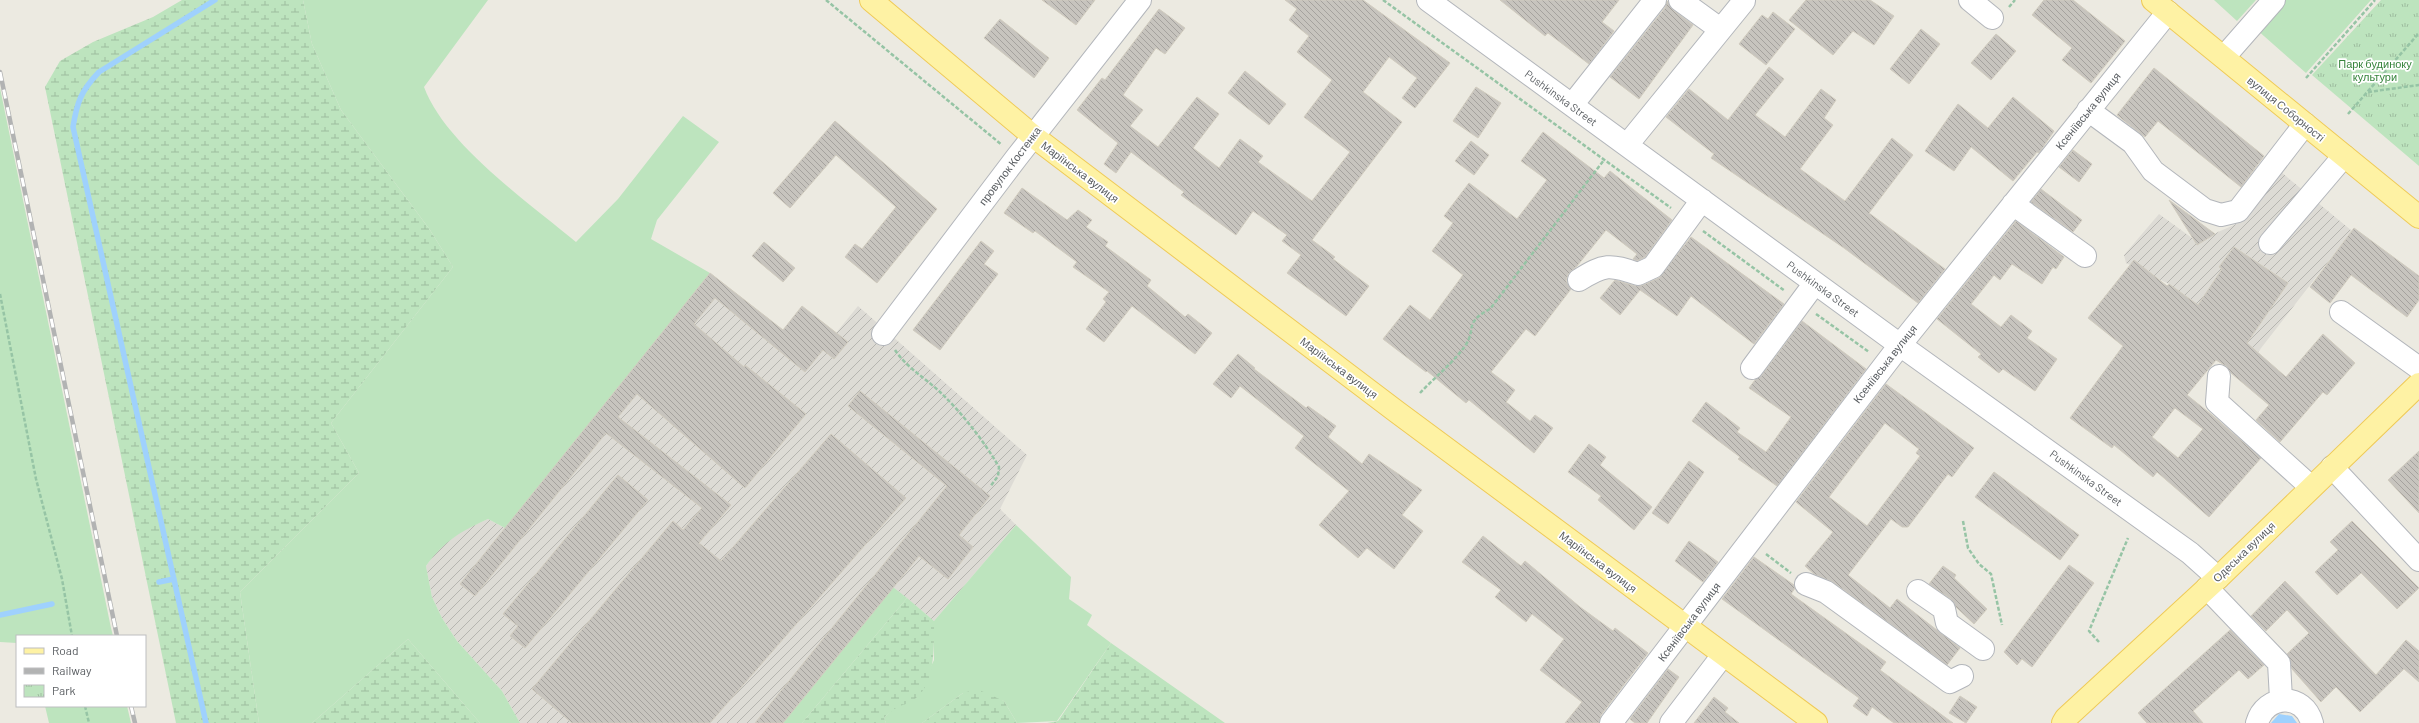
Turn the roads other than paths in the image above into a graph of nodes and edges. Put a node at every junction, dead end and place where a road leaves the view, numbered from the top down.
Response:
1 (871, 0) edge
2 (1140, 0) edge
3 (1428, 0) edge
4 (1655, 0) edge
5 (1680, 0) edge
6 (1970, 0) edge
7 (2274, 0) edge
8 (1744, 1) edge
9 (2160, 6) edge
10 (1992, 18) dead end
11 (1720, 30) junction
12 (2224, 58) junction
13 (1572, 106) junction
14 (2088, 110) junction
15 (2305, 124) junction
16 (1033, 136) junction
17 (1627, 146) junction
18 (2344, 156) junction
19 (1702, 200) junction
20 (2013, 204) junction
21 (2419, 217) edge
22 (2270, 243) dead end
23 (2085, 256) dead end
24 (1578, 280) dead end
25 (1815, 283) junction
26 (2341, 312) dead end
27 (887, 339) road end
28 (1900, 345) junction
29 (1752, 368) dead end
30 (2219, 376) dead end
31 (2418, 383) edge
32 (2332, 467) junction
33 (2311, 487) junction
34 (2419, 560) edge
35 (2212, 583) junction
36 (1806, 584) road end
37 (1918, 590) dead end
38 (1686, 626) junction
39 (1983, 649) dead end
40 (1724, 655) junction
41 (1962, 676) dead end
42 (2281, 699) junction
43 (2063, 721) edge
44 (1611, 723) edge
45 (1671, 723) edge
46 (1816, 723) edge
47 (2257, 723) edge
48 (2312, 723) edge

1 - 16 main road, Маріїнська вулиця
2 - 16 street, провулок Костенка
3 - 13 street, Pushkinska Street
4 - 13 street
5 - 11 street
6 - 10 street
7 - 12 street
8 - 11 street
9 - 12 main road, вулиця Соборності
9 - 14 street, Ксеніївська вулиця
11 - 17 street
12 - 15 main road, вулиця Соборності
13 - 17 street, Pushkinska Street
14 - 15 street
14 - 20 street, Ксеніївська вулиця
15 - 18 main road, вулиця Соборності
16 - 27 street, провулок Костенка
16 - 38 main road, Маріїнська вулиця
17 - 19 street, Pushkinska Street
18 - 21 main road, вулиця Соборності
18 - 22 street
19 - 24 street
19 - 25 street, Pushkinska Street
20 - 23 street
20 - 28 street, Ксеніївська вулиця
25 - 28 street, Pushkinska Street
25 - 29 street
26 - 31 street
28 - 35 street, Pushkinska Street
28 - 38 street, Ксеніївська вулиця
30 - 33 street
31 - 32 main road, Одеська вулиця
32 - 33 main road, Одеська вулиця
32 - 34 street
33 - 35 main road, Одеська вулиця
35 - 42 street, Pushkinska Street
35 - 43 main road, Одеська вулиця
36 - 41 street
37 - 39 street
38 - 40 main road, Маріїнська вулиця
38 - 44 street, Ксеніївська вулиця
40 - 45 street
40 - 46 main road, Маріїнська вулиця
42 - 47 street
42 - 48 street

